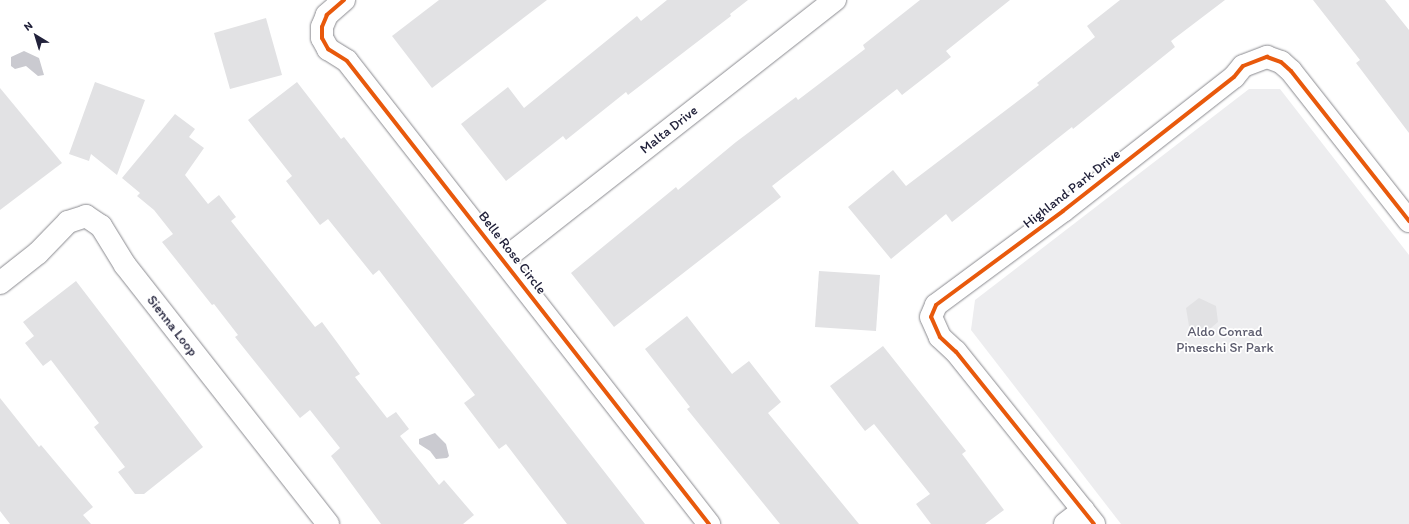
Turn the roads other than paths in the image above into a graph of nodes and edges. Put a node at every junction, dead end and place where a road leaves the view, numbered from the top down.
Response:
1 (344, 0) edge
2 (835, 0) edge
3 (1409, 221) edge
4 (503, 260) junction
5 (0, 283) edge
6 (1089, 517) edge
7 (328, 524) edge
8 (709, 524) edge
9 (1065, 524) edge

1 - 4 street, Belle Rose Circle
2 - 4 street, Malta Drive
3 - 6 street, Highland Park Drive
4 - 8 street, Belle Rose Circle
5 - 7 street, Sienna Loop
6 - 9 street, Highland Park Drive

